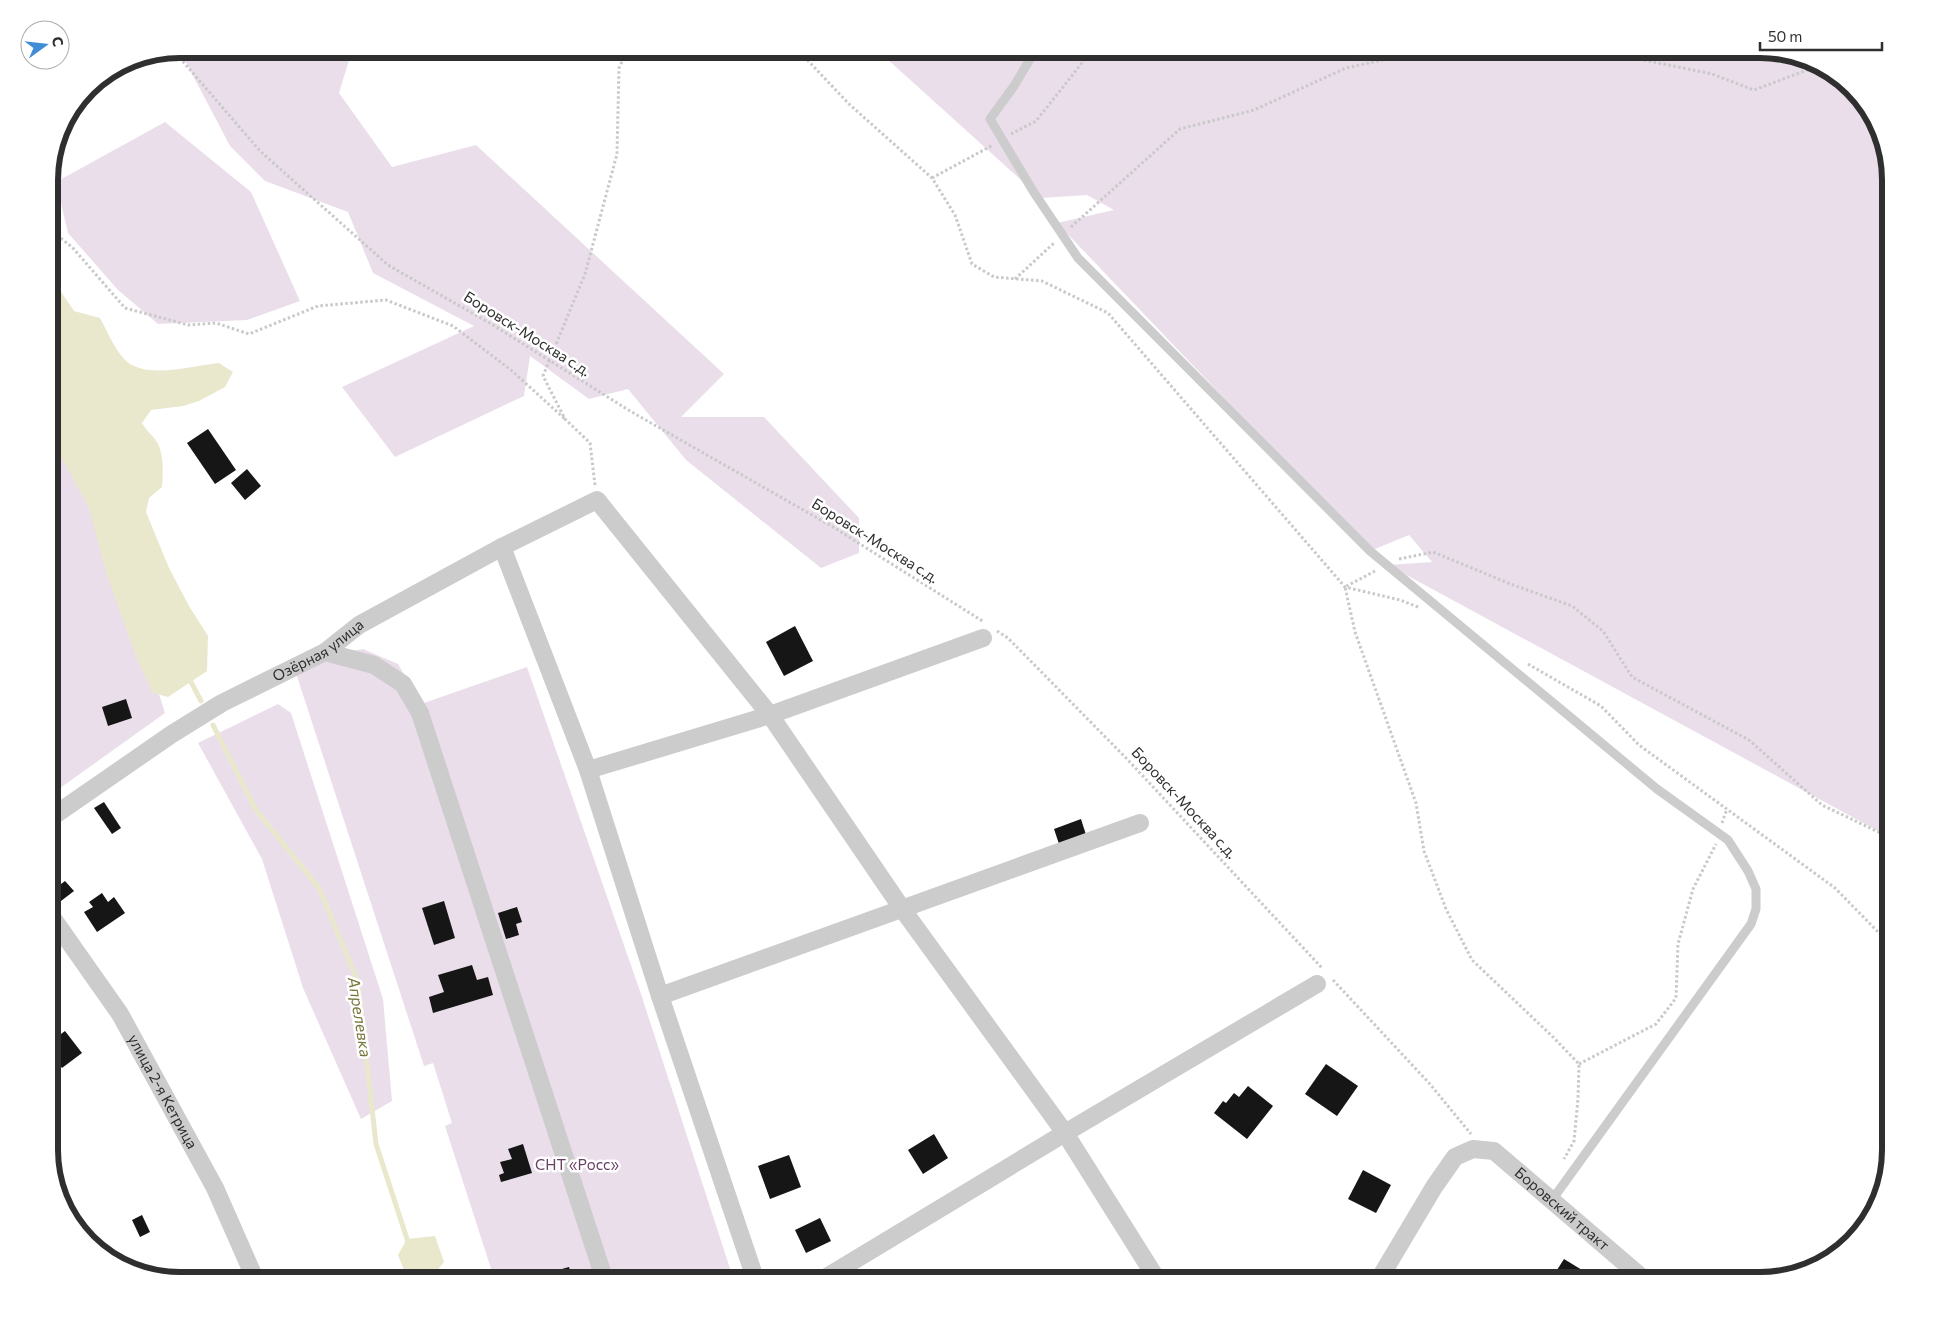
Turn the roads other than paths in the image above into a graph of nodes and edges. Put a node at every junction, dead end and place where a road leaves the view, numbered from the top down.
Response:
1 (1031, 57) edge
2 (502, 547) junction
3 (983, 638) dead end
4 (325, 652) junction
5 (770, 715) junction
6 (588, 770) junction
7 (58, 813) edge
8 (1140, 823) dead end
9 (903, 910) junction
10 (58, 926) edge
11 (1317, 984) dead end
12 (660, 996) junction
13 (1065, 1133) junction
14 (1552, 1200) junction
15 (252, 1272) edge
16 (602, 1272) edge
17 (753, 1272) edge
18 (835, 1272) edge
19 (1151, 1272) edge
20 (1383, 1272) edge
21 (1636, 1272) edge

1 - 14 lane
2 - 4 street, Озёрная улица
2 - 5 street, Озёрная улица
2 - 6 street
3 - 5 street
4 - 7 street, Озёрная улица
4 - 16 street
5 - 6 street
5 - 9 street
6 - 12 street
8 - 9 street
9 - 12 street
9 - 13 street
10 - 15 street, улица 2-я Кетрица
11 - 13 street
12 - 17 street
13 - 18 street
13 - 19 street
14 - 20 street, Боровский тракт
14 - 21 street, Боровский тракт

